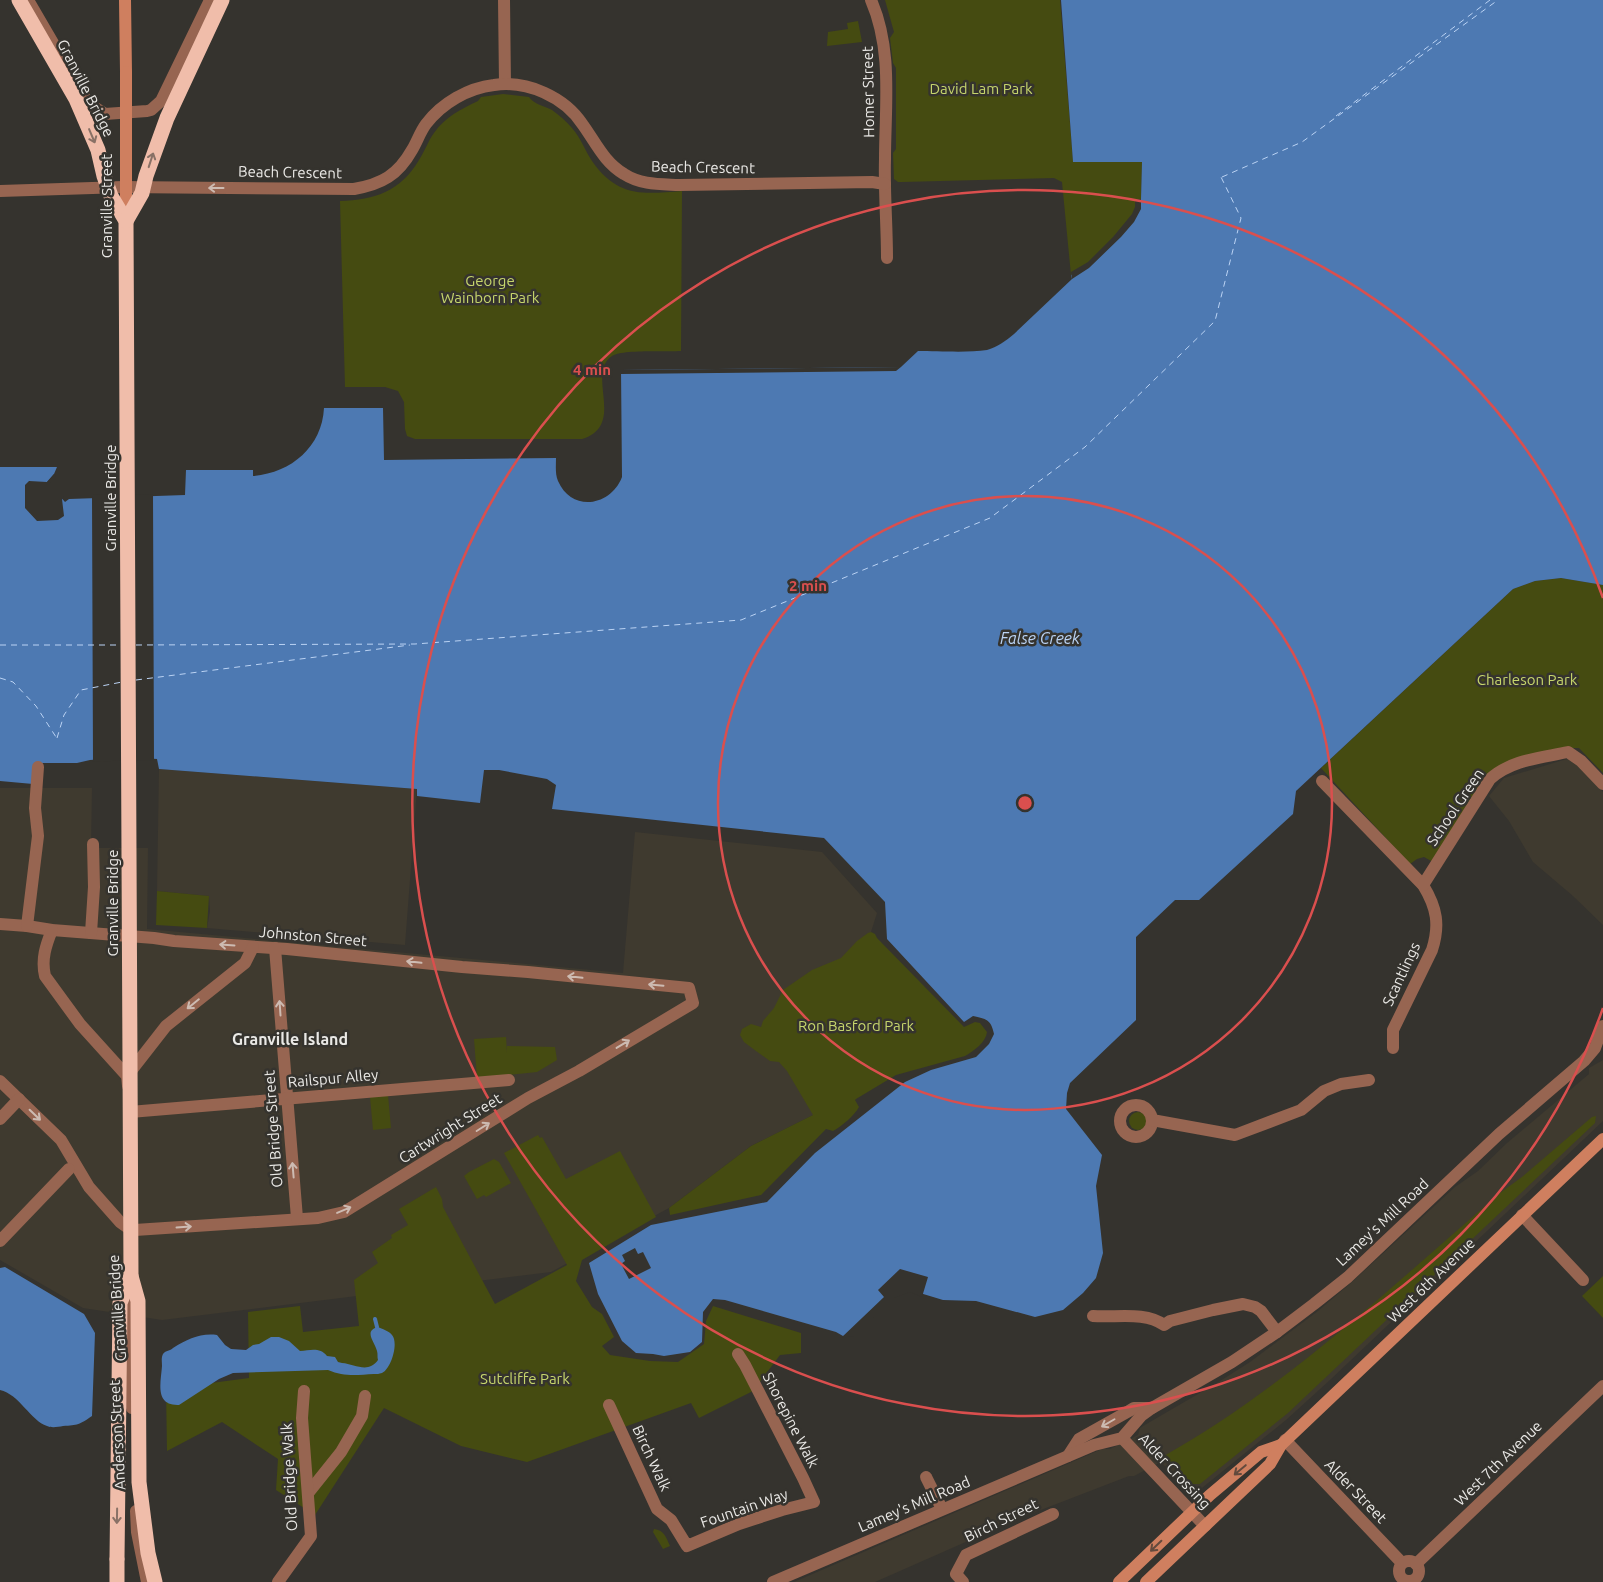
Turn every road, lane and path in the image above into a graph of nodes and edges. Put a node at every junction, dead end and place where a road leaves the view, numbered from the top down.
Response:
1 (19, 0) edge
2 (28, 0) edge
3 (123, 0) edge
4 (210, 0) edge
5 (222, 0) edge
6 (504, 0) edge
7 (871, 0) edge
8 (505, 84) junction
9 (122, 114) junction
10 (885, 184) junction
11 (123, 187) junction
12 (0, 191) edge
13 (126, 221) junction
14 (887, 258) dead end
15 (123, 352) dead end
16 (38, 767) dead end
17 (1322, 781) dead end
18 (1603, 784) edge
19 (93, 844) dead end
20 (1423, 886) junction
21 (0, 924) edge
22 (27, 926) junction
23 (52, 930) junction
24 (91, 932) junction
25 (253, 947) junction
26 (275, 948) junction
27 (624, 982) joint
28 (1603, 1026) edge
29 (1393, 1048) dead end
30 (1599, 1049) edge
31 (127, 1076) junction
32 (509, 1080) dead end
33 (1369, 1080) dead end
34 (0, 1081) edge
35 (287, 1098) junction
36 (19, 1099) junction
37 (130, 1112) junction
38 (0, 1119) edge
39 (1152, 1120) dead end
40 (1603, 1138) edge
41 (69, 1169) dead end
42 (108, 1208) junction
43 (1522, 1215) junction
44 (297, 1218) junction
45 (129, 1235) junction
46 (0, 1241) edge
47 (131, 1276) junction
48 (1583, 1280) dead end
49 (1093, 1316) dead end
50 (1277, 1332) junction
51 (738, 1354) dead end
52 (1603, 1386) edge
53 (304, 1391) dead end
54 (365, 1396) dead end
55 (609, 1405) dead end
56 (1152, 1408) junction
57 (1124, 1440) junction
58 (1283, 1443) junction
59 (1068, 1456) junction
60 (926, 1477) dead end
61 (309, 1492) junction
62 (814, 1502) joint
63 (942, 1509) junction
64 (1192, 1512) junction
65 (1053, 1514) dead end
66 (1204, 1526) junction
67 (687, 1546) joint
68 (1409, 1564) junction
69 (1399, 1580) edge
70 (1418, 1580) edge
71 (116, 1582) edge
72 (147, 1582) edge
73 (155, 1582) edge
74 (278, 1582) edge
75 (773, 1582) edge
76 (963, 1582) edge
77 (1119, 1582) edge
78 (1146, 1582) edge

1 -> 13 highway, Granville Bridge, bridge
2 - 9 street
3 - 9 street, Granville Street
3 - 13 main road, Granville Bridge, bridge
4 - 9 street
13 -> 5 highway, bridge
6 - 8 street
7 - 10 street, Homer Street
8 - 10 street, Beach Crescent
8 -> 11 street, Beach Crescent
9 - 11 street, Granville Street
10 - 14 street, Homer Street
11 - 12 street, Beach Crescent
11 - 15 street, Granville Street
13 - 47 highway, Granville Bridge, bridge
16 - 22 street
17 - 20 street, Scantlings
18 - 20 street, School Green
19 - 24 street
20 - 29 street, Scantlings
21 - 22 street, Johnston Street
22 - 23 street, Johnston Street
23 - 24 street, Johnston Street
23 - 31 street
25 -> 24 street, Johnston Street
25 - 26 street, Johnston Street
25 -> 31 street
27 -> 26 street, Johnston Street
35 -> 26 street, Old Bridge Street
44 -> 27 street, Cartwright Street
28 - 30 street, Lamey's Mill Road
30 - 50 street, Lamey's Mill Road
31 - 37 street, Anderson Street
32 - 35 street, Railspur Alley
33 - 39 street
34 - 36 street
35 - 37 street, Railspur Alley
44 -> 35 street, Old Bridge Street
36 - 38 street
36 -> 42 street
37 - 45 street, Anderson Street
40 - 43 main road, West 6th Avenue
41 - 46 street
42 - 45 street
42 - 45 street
43 - 48 street
43 - 58 main road, West 6th Avenue
45 -> 44 street, Cartwright Street
45 - 72 street, Anderson Street
47 -> 71 highway, bridge
47 - 73 highway, Granville Bridge
49 - 50 street
50 - 56 street, Lamey's Mill Road
51 - 62 street, Shorepine Walk
52 - 68 street, West 7th Avenue
53 - 61 street, Old Bridge Walk
54 - 61 street
55 - 67 street, Birch Walk
56 - 57 street, Lamey's Mill Road
56 -> 59 street, Lamey's Mill Road
57 - 59 street, Lamey's Mill Road
57 - 64 street, Alder Crossing
58 -> 64 main road, West 6th Avenue
58 - 66 main road, West 6th Avenue
58 - 68 street, Alder Street
59 - 63 street, Lamey's Mill Road
60 - 63 street
61 - 74 street, Old Bridge Walk
62 - 67 street, Fountain Way
63 - 75 street, Lamey's Mill Road
64 - 66 street, Alder Crossing
64 -> 77 main road, West 6th Avenue
65 - 76 street, Birch Street
66 - 78 main road, West 6th Avenue
68 - 69 street
68 - 70 street
69 - 70 street

